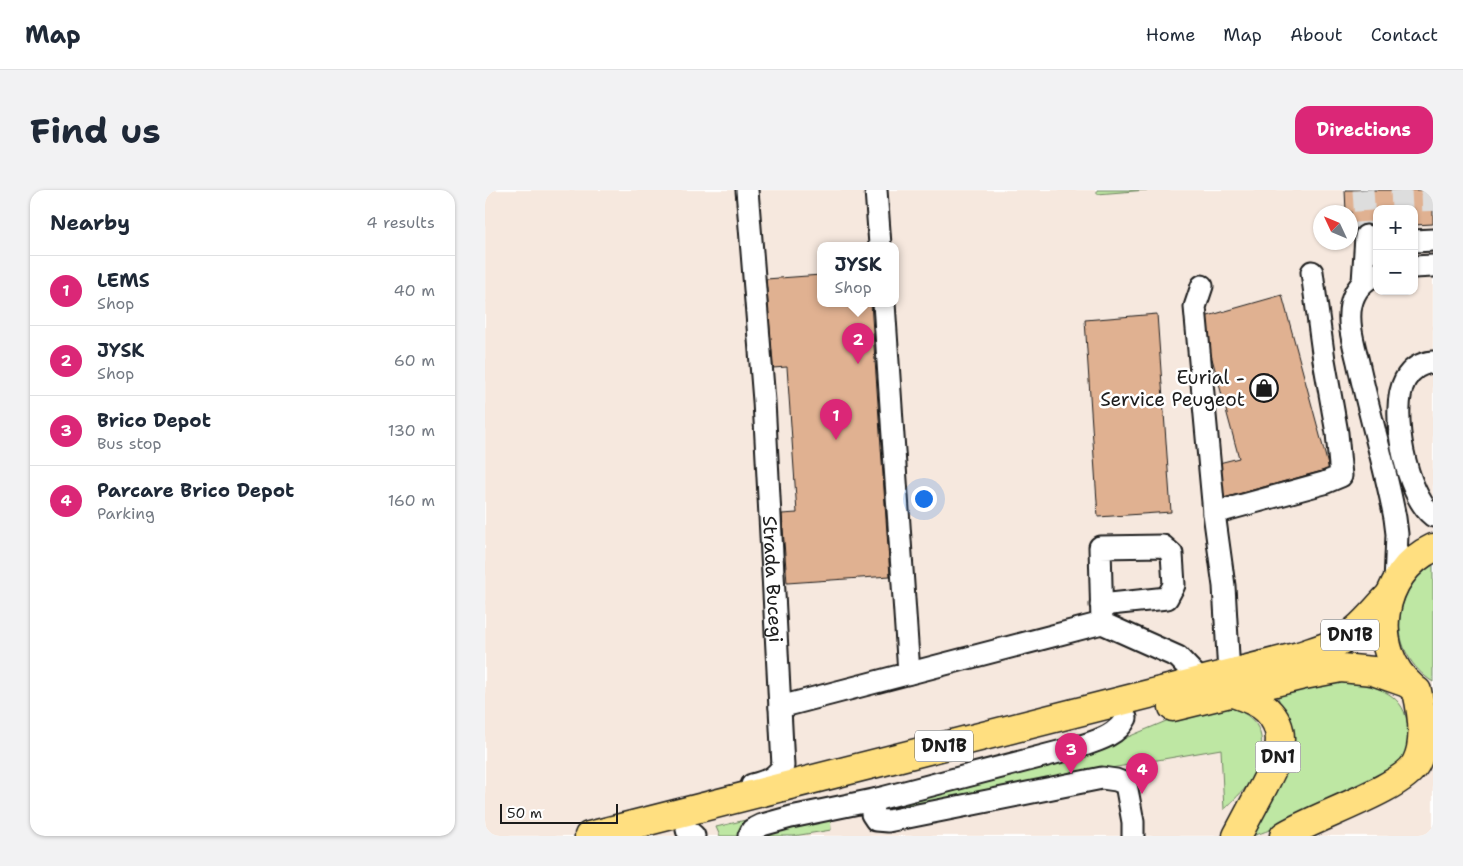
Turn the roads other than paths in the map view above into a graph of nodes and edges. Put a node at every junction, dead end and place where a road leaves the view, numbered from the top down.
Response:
1 (747, 190) edge
2 (876, 190) edge
3 (1433, 240) edge
4 (880, 242) edge
5 (1370, 242) tunnel mouth
6 (1418, 242) edge
7 (1433, 266) edge
8 (1418, 267) edge
9 (1312, 272) dead end
10 (1370, 278) edge
11 (1202, 286) dead end
12 (884, 307) edge
13 (1433, 362) edge
14 (1412, 482) junction
15 (1433, 501) edge
16 (1214, 514) junction
17 (1433, 516) edge
18 (1433, 548) edge
19 (1392, 589) junction
20 (909, 673) junction
21 (1201, 680) junction
22 (1231, 683) junction
23 (1419, 691) edge
24 (780, 708) junction
25 (1126, 718) junction
26 (1433, 770) edge
27 (875, 818) edge
28 (682, 834) edge
29 (593, 835) edge
30 (749, 836) edge
31 (1133, 836) edge
32 (1237, 836) edge
33 (1284, 836) edge
34 (1307, 836) edge

1 - 24 lane, Strada Bucegi
2 - 4 lane
3 - 6 lane
5 - 10 lane
7 - 8 lane
9 - 16 lane
10 - 19 lane
11 - 16 lane
12 - 20 lane
13 - 14 lane
14 - 15 lane
14 - 17 lane
16 - 22 lane
18 - 19 main road, DN1B
19 - 22 main road, DN1B
19 - 23 main road, DN1B
20 - 21 lane
20 - 24 lane
21 - 22 main road, DN1B
21 - 29 main road, DN1B
22 - 23 main road, DN1B
22 - 25 main road, DN1B
22 - 32 main road, DN1
23 - 33 main road
24 - 29 lane, Strada Bucegi
25 - 27 lane
25 - 28 main road, DN1B
26 - 34 main road
27 - 30 lane
27 - 31 lane

